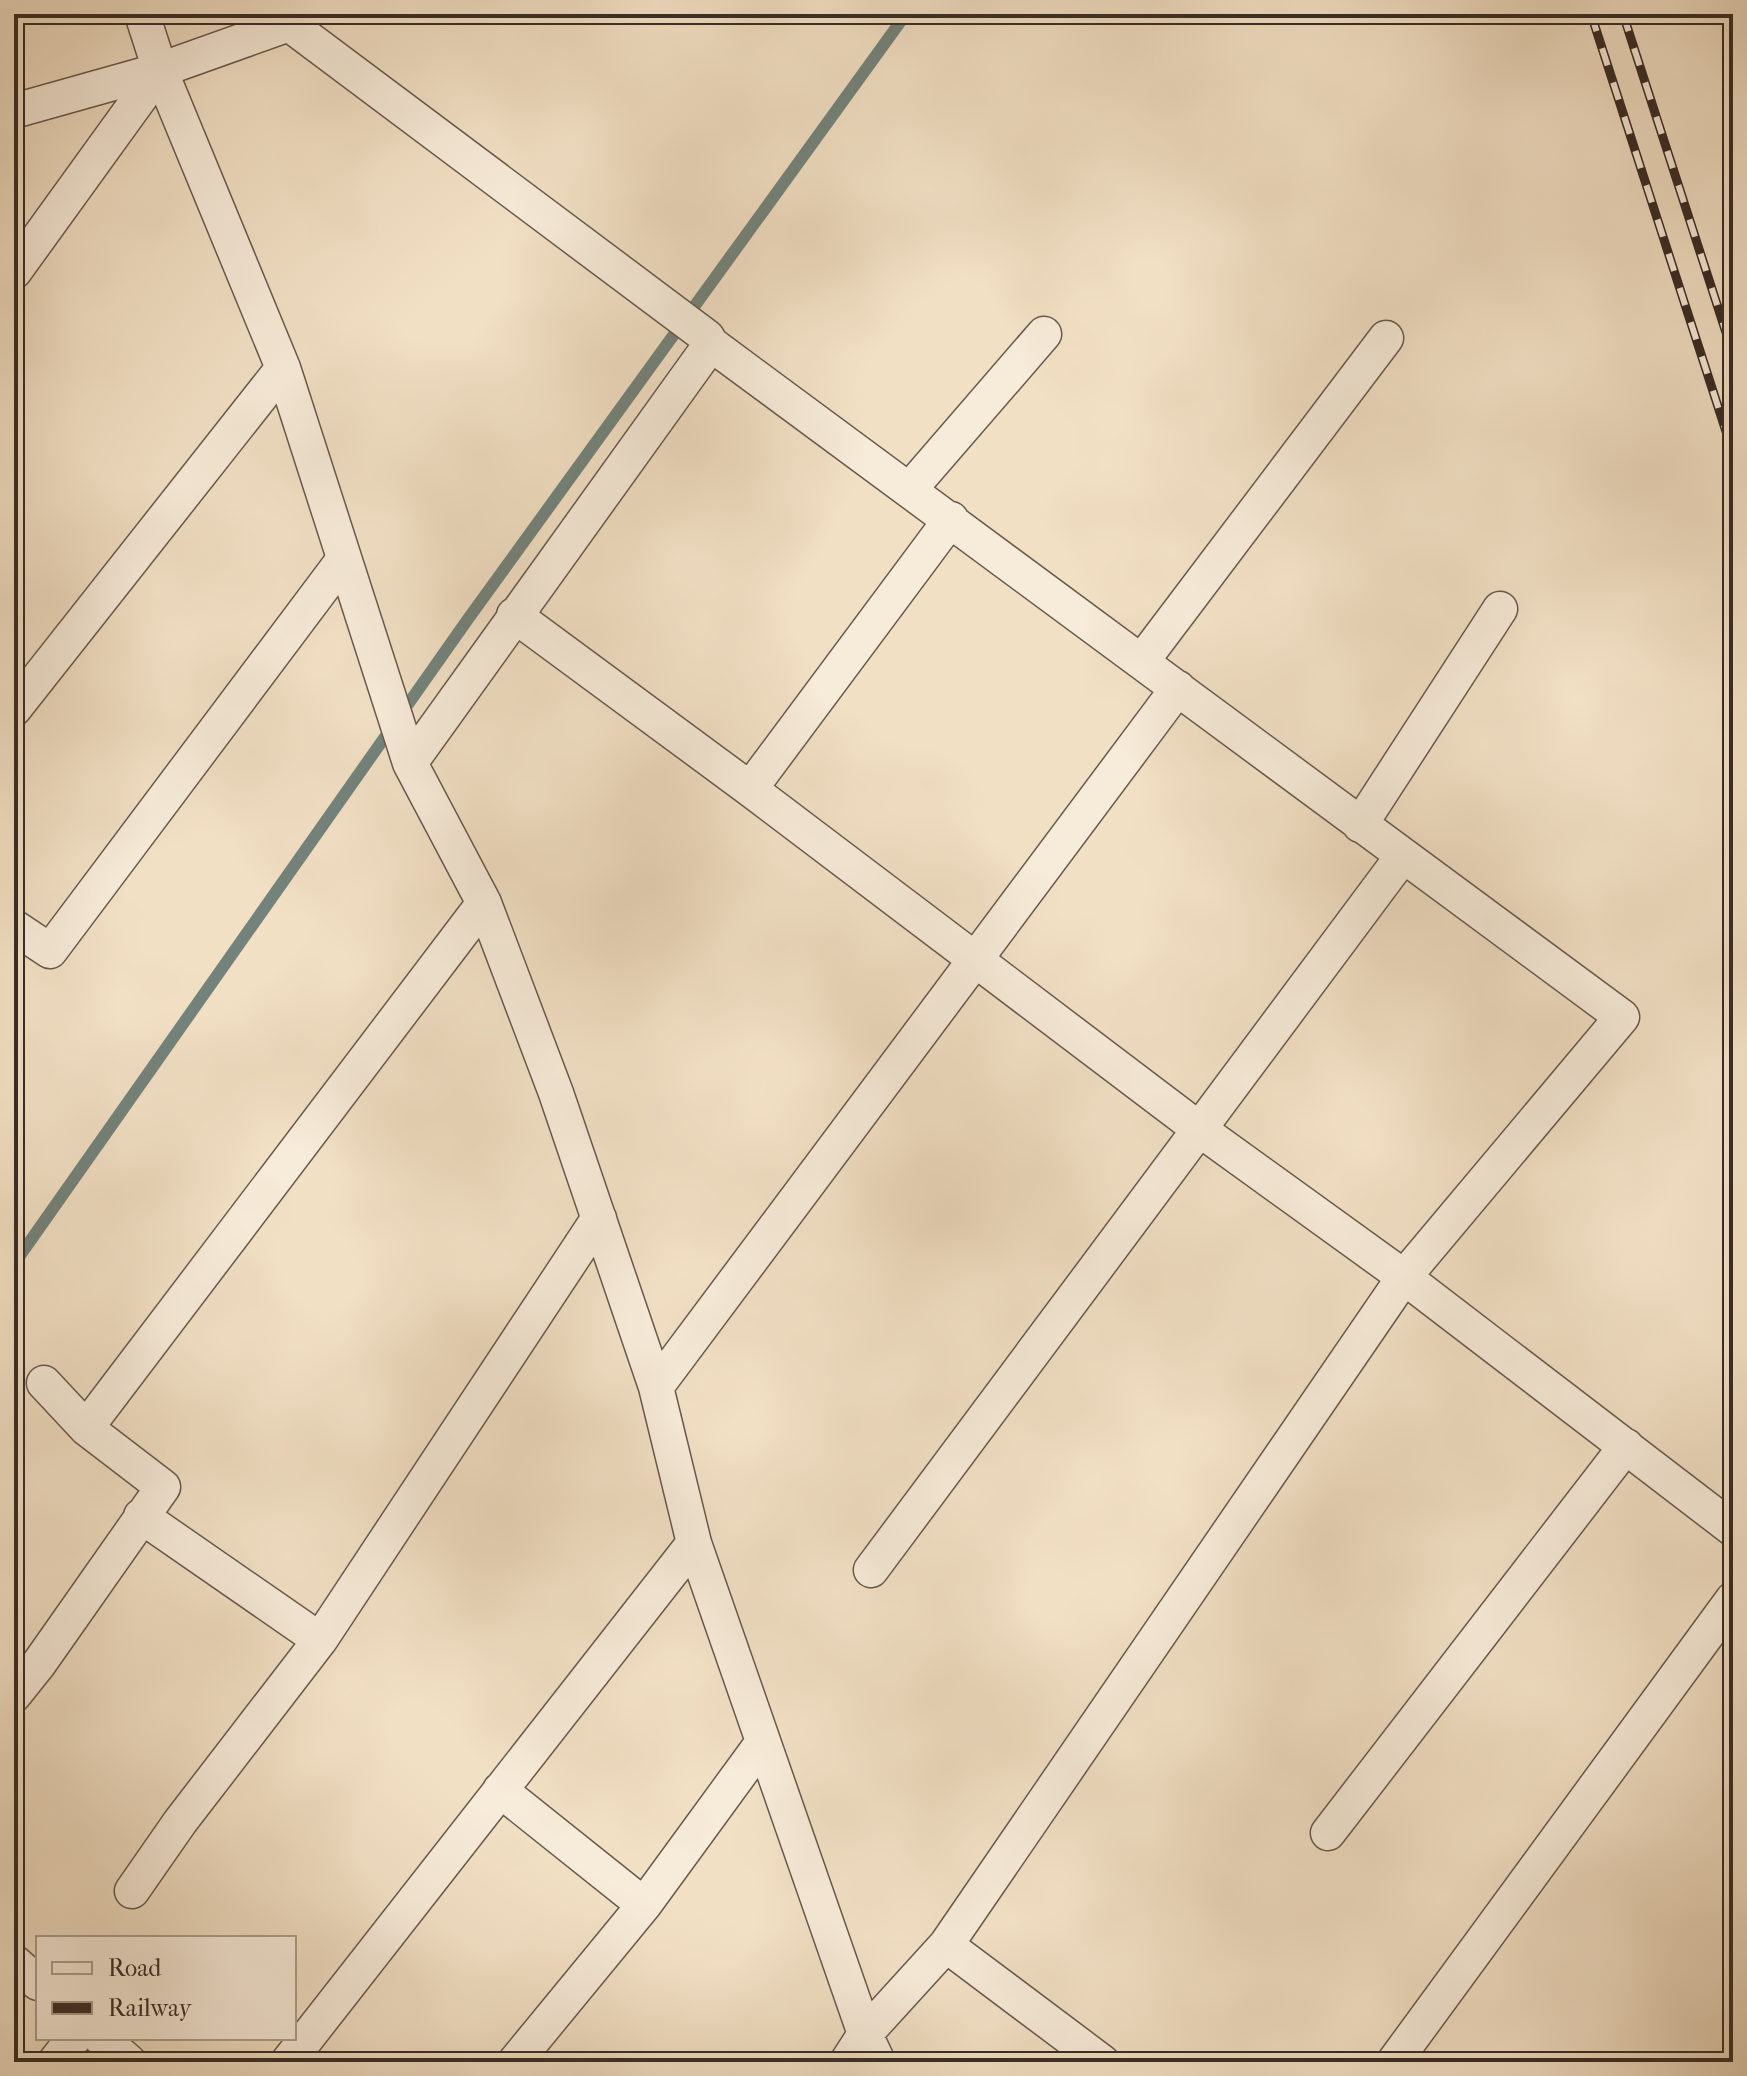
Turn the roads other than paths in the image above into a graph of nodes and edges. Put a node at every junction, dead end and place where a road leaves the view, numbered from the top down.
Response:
1 (142, 14) edge
2 (160, 70) junction
3 (14, 111) edge
4 (14, 272) edge
5 (1044, 334) dead end
6 (1386, 338) dead end
7 (709, 340) junction
8 (283, 368) junction
9 (910, 489) junction
10 (951, 519) junction
11 (344, 559) junction
12 (1500, 609) dead end
13 (514, 615) junction
14 (1142, 661) junction
15 (1178, 688) junction
16 (14, 709) edge
17 (410, 763) junction
18 (750, 789) junction
19 (1360, 825) junction
20 (1402, 857) junction
21 (484, 903) junction
22 (14, 927) edge
23 (975, 959) junction
24 (1199, 1129) junction
25 (599, 1218) junction
26 (1404, 1277) junction
27 (44, 1383) dead end
28 (656, 1387) junction
29 (86, 1428) junction
30 (1626, 1446) junction
31 (141, 1516) junction
32 (1733, 1529) edge
33 (694, 1543) junction
34 (871, 1570) dead end
35 (1733, 1599) edge
36 (320, 1640) junction
37 (26, 1657) edge
38 (14, 1695) edge
39 (763, 1742) junction
40 (500, 1790) junction
41 (1328, 1833) dead end
42 (132, 1891) dead end
43 (644, 1905) junction
44 (946, 1945) junction
45 (14, 1962) edge
46 (36, 1981) edge
47 (72, 2040) edge
48 (103, 2040) edge
49 (871, 2048) edge
50 (55, 2062) edge
51 (129, 2062) edge
52 (288, 2062) edge
53 (515, 2062) edge
54 (847, 2062) edge
55 (1102, 2062) edge
56 (1394, 2062) edge

1 - 2 street
2 - 3 street
2 - 4 street
2 - 7 street
2 - 8 street
5 - 9 street
6 - 14 street
7 - 9 street
7 - 13 street
8 - 11 street
8 - 16 street
9 - 10 street
10 - 14 street
10 - 18 street
11 - 17 street
11 - 22 street
12 - 19 street
13 - 17 street
13 - 18 street
14 - 15 street
15 - 19 street
15 - 23 street
17 - 21 street
18 - 23 street
19 - 20 street
20 - 24 street
20 - 26 street
21 - 25 street
21 - 29 street
23 - 24 street
23 - 28 street
24 - 26 street
24 - 34 street
25 - 28 street
25 - 36 street
26 - 30 street
26 - 44 street
27 - 29 street
28 - 33 street
29 - 31 street
30 - 32 street
30 - 41 street
31 - 36 street
31 - 37 street
33 - 39 street
33 - 40 street
35 - 56 street
36 - 42 street
37 - 38 street
39 - 43 street
39 - 49 street
40 - 43 street
40 - 52 street
43 - 53 street
44 - 49 street
44 - 55 street
45 - 46 street
47 - 50 street
48 - 51 street
49 - 54 street

